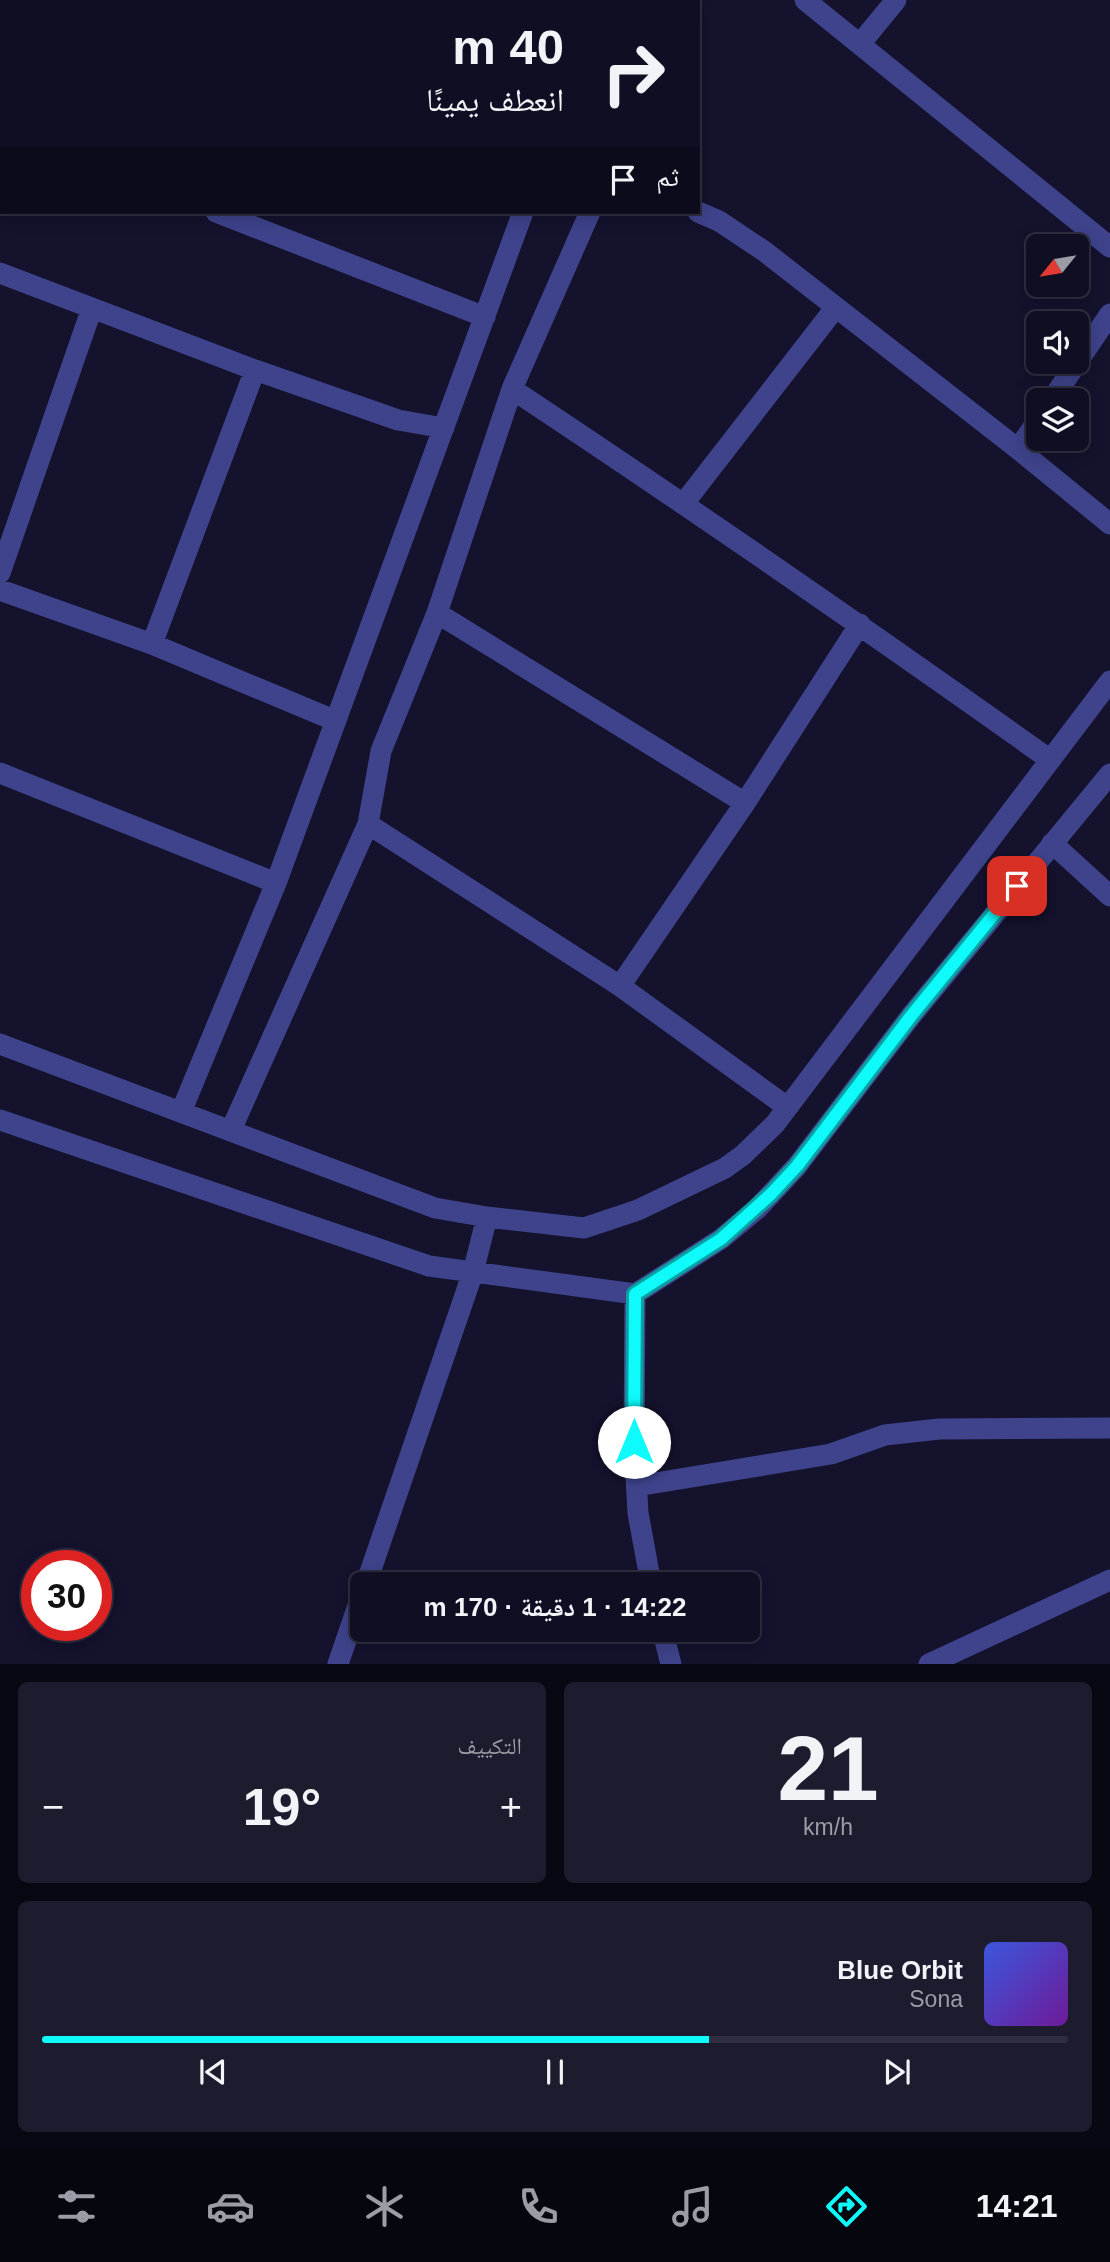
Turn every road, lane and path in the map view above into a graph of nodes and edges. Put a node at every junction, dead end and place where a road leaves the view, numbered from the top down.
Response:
1 (805, 0) edge
2 (896, 0) edge
3 (860, 44) junction
4 (700, 213) edge
5 (221, 214) edge
6 (522, 214) edge
7 (589, 214) edge
8 (1110, 247) edge
9 (0, 272) edge
10 (836, 307) junction
11 (92, 308) junction
12 (1110, 314) edge
13 (485, 317) junction
14 (255, 370) junction
15 (1060, 388) edge
16 (512, 389) junction
17 (444, 428) junction
18 (1026, 437) edge
19 (1018, 449) junction
20 (684, 503) junction
21 (1110, 523) edge
22 (0, 573) edge
23 (0, 590) edge
24 (437, 613) junction
25 (860, 624) junction
26 (152, 644) junction
27 (1110, 681) edge
28 (336, 721) junction
29 (1049, 759) junction
30 (0, 773) edge
31 (1110, 774) edge
32 (745, 803) junction
33 (368, 824) junction
34 (1052, 843) junction
35 (276, 883) junction
36 (1110, 896) edge
37 (620, 986) junction
38 (0, 1044) edge
39 (787, 1107) junction
40 (181, 1112) junction
41 (0, 1120) edge
42 (231, 1130) junction
43 (487, 1217) junction
44 (473, 1272) junction
45 (635, 1294) junction
46 (1110, 1428) edge
47 (637, 1486) junction
48 (370, 1572) edge
49 (650, 1572) edge
50 (1110, 1580) edge
51 (350, 1629) edge
52 (665, 1642) edge
53 (338, 1664) edge
54 (671, 1664) edge
55 (929, 1664) edge

1 - 3 street
2 - 3 street
3 - 8 street
4 - 10 street
5 - 13 street
6 - 13 street
7 - 16 street
9 - 11 street
10 - 19 street
10 - 20 street
11 - 14 street
11 - 22 street
12 - 15 street
13 - 17 street
14 - 17 street
14 - 26 street
16 - 20 street
16 - 24 street
17 - 28 street
18 - 19 street
19 - 21 street
20 - 25 street
23 - 26 street
24 - 32 street
24 - 33 street
25 - 29 street
25 - 32 street
26 - 28 street
27 - 29 street
28 - 35 street
29 - 39 street
30 - 35 street
31 - 34 street
32 - 37 street
33 - 37 street
33 - 42 street
34 - 36 street
34 - 45 street
35 - 40 street
37 - 39 street
38 - 40 street
39 - 43 street
40 - 42 street
41 - 44 street
42 - 43 street
43 - 44 street
44 - 45 street
44 - 48 street
45 - 47 street
46 - 47 street
47 - 49 street
50 - 55 street
51 - 53 street
52 - 54 street

